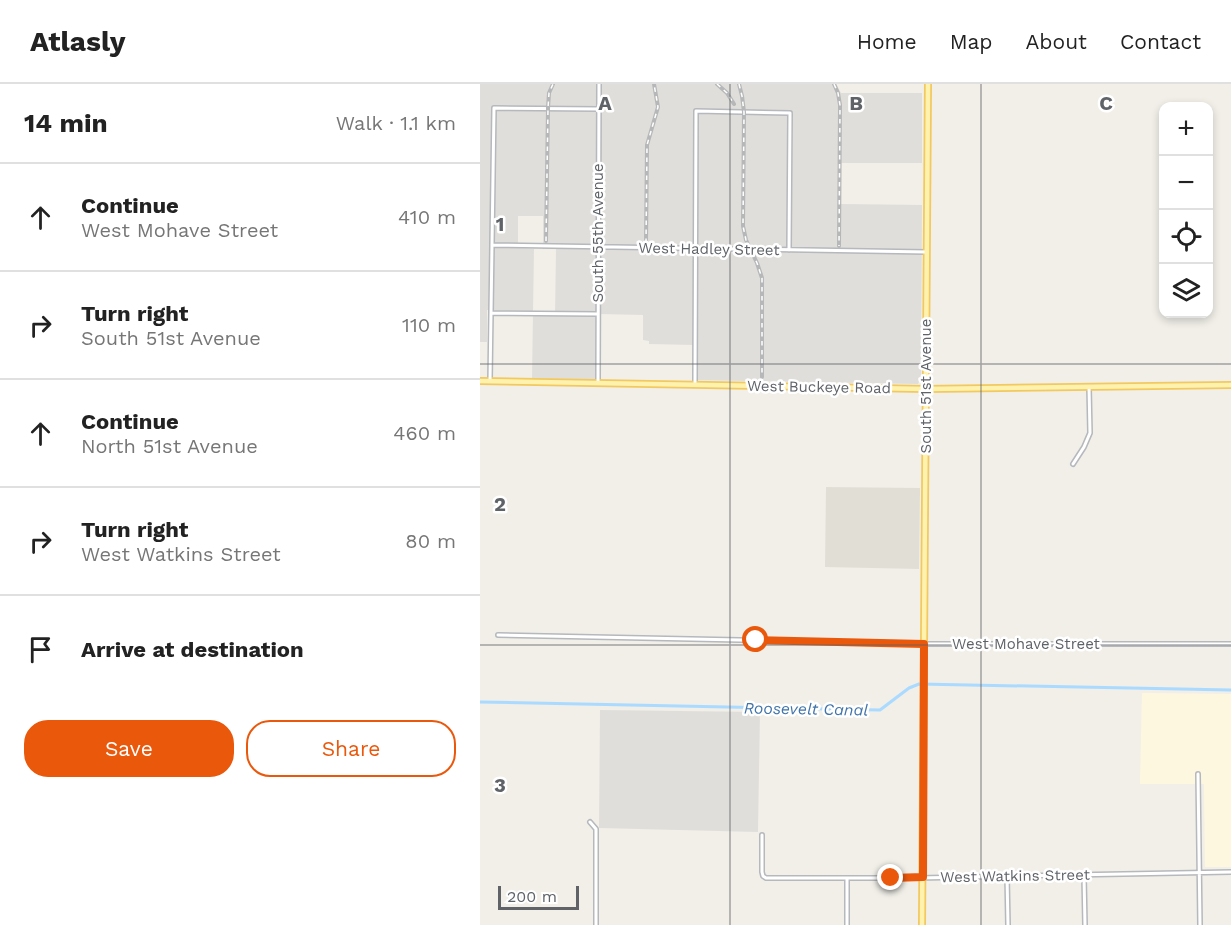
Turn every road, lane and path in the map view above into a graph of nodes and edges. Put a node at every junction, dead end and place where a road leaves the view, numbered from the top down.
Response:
1 (599, 84) edge
2 (928, 84) edge
3 (599, 109) junction
4 (492, 245) junction
5 (598, 247) junction
6 (696, 249) junction
7 (789, 250) junction
8 (927, 252) junction
9 (491, 313) junction
10 (598, 314) junction
11 (480, 381) edge
12 (489, 381) junction
13 (598, 382) junction
14 (695, 384) junction
15 (1231, 386) edge
16 (1089, 387) junction
17 (926, 388) junction
18 (1074, 464) dead end
19 (498, 635) dead end
20 (924, 644) junction
21 (1231, 644) edge
22 (1198, 774) dead end
23 (590, 822) dead end
24 (762, 835) dead end
25 (1231, 872) edge
26 (1200, 873) junction
27 (1084, 875) junction
28 (1007, 876) junction
29 (923, 877) junction
30 (847, 878) junction
31 (596, 925) edge
32 (847, 925) edge
33 (922, 925) edge
34 (1008, 925) edge
35 (1085, 925) edge
36 (1200, 925) edge

1 - 3 street, South 55th Avenue
2 - 8 main road, South 51st Avenue
3 - 4 street
3 - 5 street, South 55th Avenue
4 - 5 street, West Hadley Street
4 - 9 street
5 - 6 street, West Hadley Street
5 - 10 street, South 55th Avenue
6 - 7 street, West Hadley Street
6 - 7 street
6 - 14 street
7 - 8 street, West Hadley Street
8 - 17 main road, South 51st Avenue
9 - 10 street
9 - 12 street
10 - 13 street, South 55th Avenue
11 - 12 main road, West Buckeye Road
12 - 13 main road, West Buckeye Road
13 - 14 main road, West Buckeye Road
14 - 17 main road, West Buckeye Road
15 - 16 main road, West Buckeye Road
16 - 17 main road, West Buckeye Road
16 - 18 street
17 - 20 main road, South 51st Avenue
19 - 20 street, West Mohave Street
20 - 21 street, West Mohave Street
20 - 29 main road, South 51st Avenue
22 - 26 street
23 - 31 street
24 - 30 street, West Watkins Street
25 - 26 street, West Watkins Street
26 - 27 street, West Watkins Street
26 - 36 street
27 - 28 street, West Watkins Street
27 - 35 street
28 - 29 street, West Watkins Street
28 - 34 street
29 - 30 street, West Watkins Street
29 - 33 main road, South 51st Avenue
30 - 32 street

